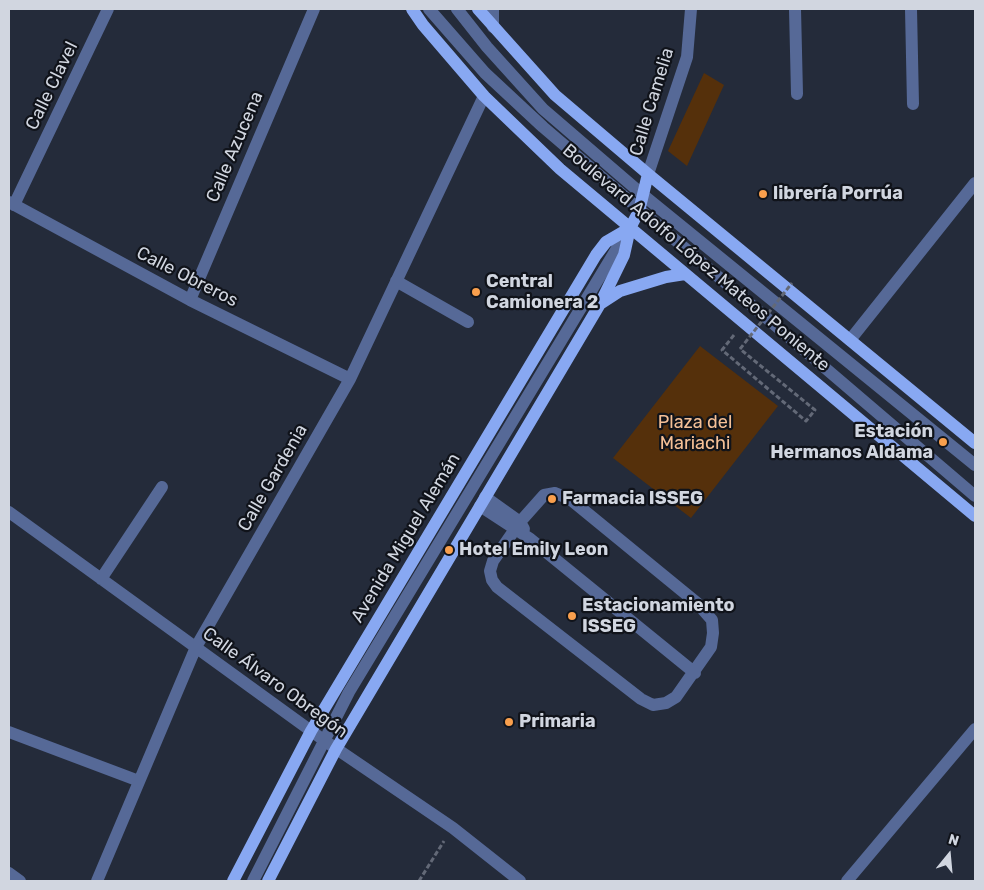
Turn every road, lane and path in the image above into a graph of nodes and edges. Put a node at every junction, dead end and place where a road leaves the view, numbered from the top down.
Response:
1 (108, 9) edge
2 (314, 9) edge
3 (412, 9) edge
4 (429, 9) edge
5 (457, 9) edge
6 (478, 9) edge
7 (493, 9) edge
8 (691, 9) edge
9 (795, 9) edge
10 (911, 9) edge
11 (493, 27) junction
12 (797, 94) dead end
13 (484, 96) junction
14 (913, 104) dead end
15 (648, 174) junction
16 (975, 183) edge
17 (643, 195) junction
18 (11, 204) edge
19 (639, 211) junction
20 (630, 228) junction
21 (685, 274) junction
22 (396, 281) junction
23 (792, 283) dead end
24 (190, 300) junction
25 (600, 304) junction
26 (468, 322) dead end
27 (744, 322) junction
28 (850, 340) junction
29 (350, 379) junction
30 (975, 443) edge
31 (975, 465) edge
32 (162, 487) dead end
33 (975, 496) edge
34 (483, 502) junction
35 (9, 512) edge
36 (975, 516) edge
37 (517, 526) junction
38 (101, 579) junction
39 (196, 647) junction
40 (694, 673) junction
41 (975, 728) edge
42 (311, 731) junction
43 (9, 732) edge
44 (331, 745) junction
45 (139, 781) junction
46 (453, 828) junction
47 (9, 873) edge
48 (20, 881) edge
49 (98, 881) edge
50 (233, 881) edge
51 (253, 881) edge
52 (268, 881) edge
53 (418, 881) edge
54 (520, 881) edge
55 (847, 881) edge

1 - 18 street, Calle Clavel
2 - 24 street, Calle Azucena
3 - 13 main road, Boulevard Adolfo López Mateos Poniente
4 - 19 street
5 - 17 street
6 - 11 main road, Boulevard Adolfo López Mateos Poniente
7 - 11 street
8 - 15 street, Calle Camelia
9 - 12 street
10 - 14 street
11 - 15 main road, Boulevard Adolfo López Mateos Poniente
13 - 20 main road, Boulevard Adolfo López Mateos Poniente
13 - 22 street, Calle Gardenia
15 - 17 main road
15 - 28 main road, Boulevard Adolfo López Mateos Poniente
16 - 28 street
17 - 19 main road
17 - 31 street
18 - 24 street, Calle Obreros
19 - 20 main road
19 - 33 street
20 - 21 main road, Boulevard Adolfo López Mateos Poniente
20 - 25 main road
20 - 42 main road, Avenida Miguel Alemán
20 - 44 street
21 - 25 main road
21 - 27 main road, Boulevard Adolfo López Mateos Poniente
22 - 26 street
22 - 29 street, Calle Gardenia
23 - 27 path, bridge
24 - 29 street, Calle Obreros
25 - 34 main road
27 - 36 main road, Boulevard Adolfo López Mateos Poniente
28 - 30 main road, Boulevard Adolfo López Mateos Poniente
29 - 39 street, Calle Gardenia
32 - 38 street
34 - 37 street
34 - 44 main road
35 - 38 street, Calle Álvaro Obregón
37 - 40 street
37 - 40 street
37 - 40 street
38 - 39 street, Calle Álvaro Obregón
39 - 42 street, Calle Álvaro Obregón
39 - 45 street, Calle Gardenia
41 - 55 street
42 - 44 street, Calle Álvaro Obregón
42 - 50 main road, Avenida Miguel Alemán
43 - 45 street
44 - 46 street, Calle Álvaro Obregón
44 - 51 street
44 - 52 main road
45 - 49 street, Calle Gardenia
46 - 53 path
46 - 54 street, Calle Álvaro Obregón
47 - 48 street

